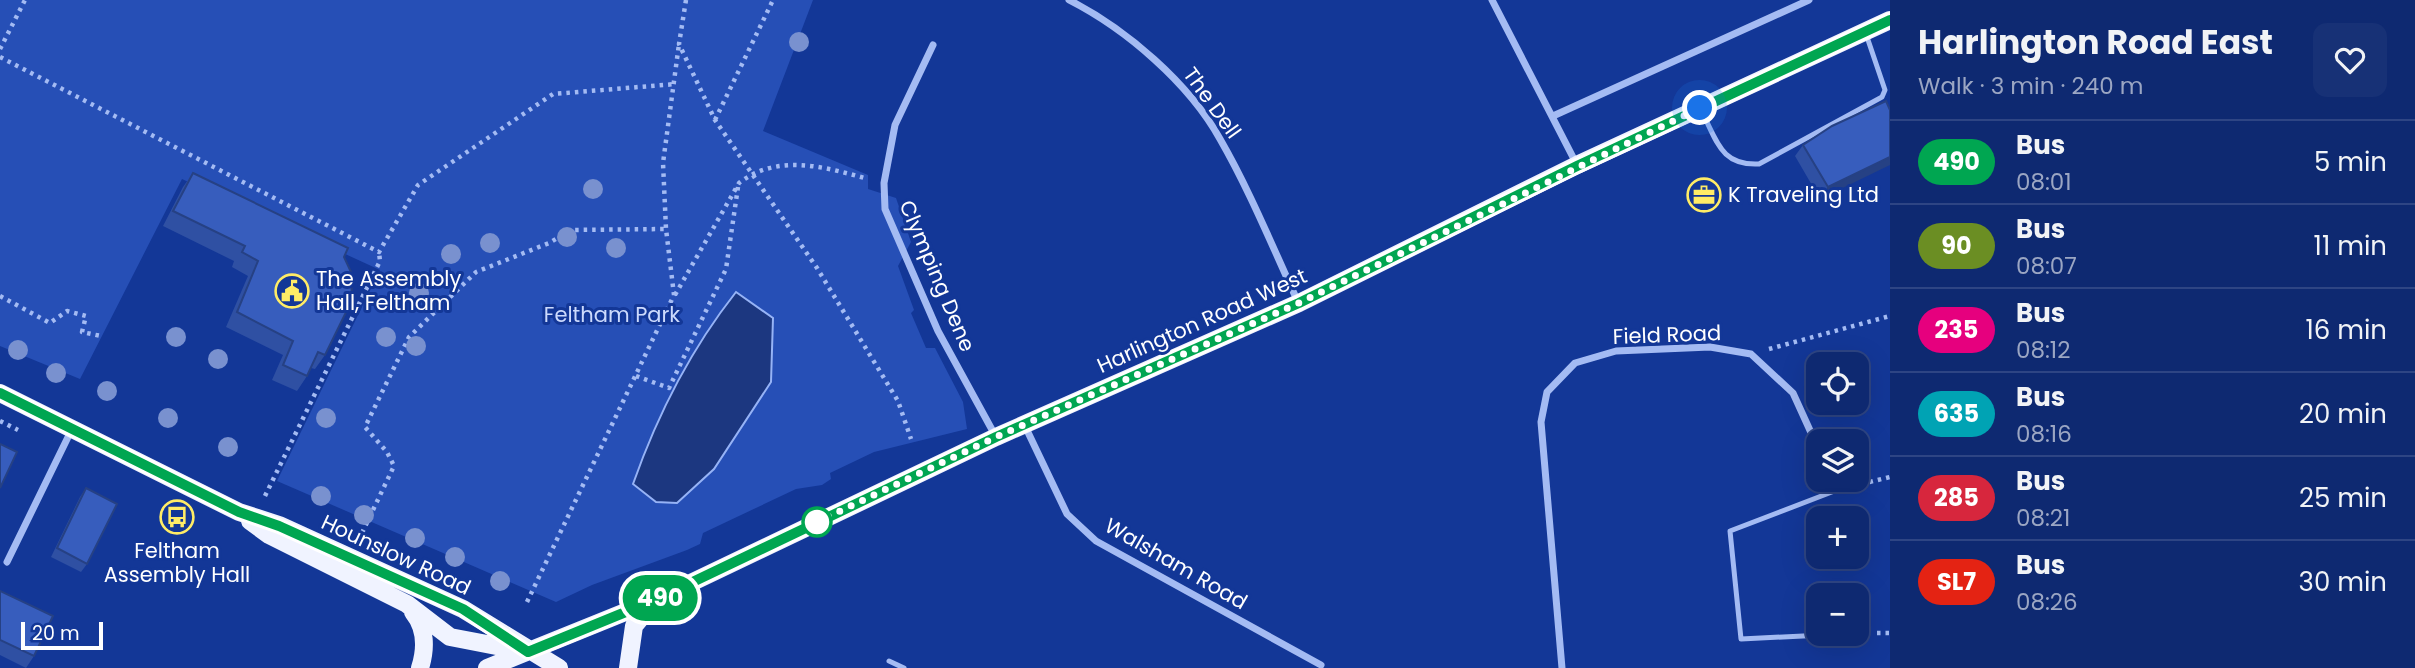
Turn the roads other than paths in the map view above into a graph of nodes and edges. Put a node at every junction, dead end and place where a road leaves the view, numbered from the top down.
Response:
1 (1069, 0) edge
2 (1492, 0) edge
3 (1809, 0) edge
4 (1890, 20) edge
5 (1865, 31) junction
6 (933, 45) dead end
7 (1700, 108) junction
8 (1553, 116) junction
9 (1577, 166) junction
10 (1299, 303) junction
11 (0, 393) edge
12 (1025, 426) junction
13 (73, 427) junction
14 (1809, 429) edge
15 (996, 437) junction
16 (1832, 492) edge
17 (239, 512) junction
18 (7, 562) dead end
19 (655, 600) junction
20 (407, 604) junction
21 (1806, 636) edge
22 (528, 652) junction
23 (890, 660) dead end
24 (1321, 666) dead end
25 (420, 668) edge
26 (487, 668) edge
27 (559, 668) edge
28 (628, 668) edge
29 (904, 668) edge
30 (1562, 668) edge

1 - 10 street, The Dell
2 - 8 street
3 - 8 street
4 - 5 main road, Harlington Road West
5 - 7 main road, Harlington Road West
5 - 7 lane
6 - 15 street, Clymping Dene
7 - 9 main road, Harlington Road West
8 - 9 street
9 - 10 main road, Harlington Road West
10 - 12 main road, Harlington Road West
11 - 13 main road, Hounslow Road
12 - 15 main road, Harlington Road West
12 - 24 street, Walsham Road
13 - 17 main road, Hounslow Road
13 - 18 street
14 - 30 street, Field Road
15 - 19 main road, Harlington Road West
16 - 21 lane
17 - 20 main road, Hounslow Road
17 - 22 main road, Hounslow Road
19 - 22 main road, Harlington Road West
19 - 28 main road
20 - 22 main road, Hounslow Road
20 - 25 main road
22 - 26 main road, Harlington Road West
22 - 27 main road, Hounslow Road
23 - 29 lane

